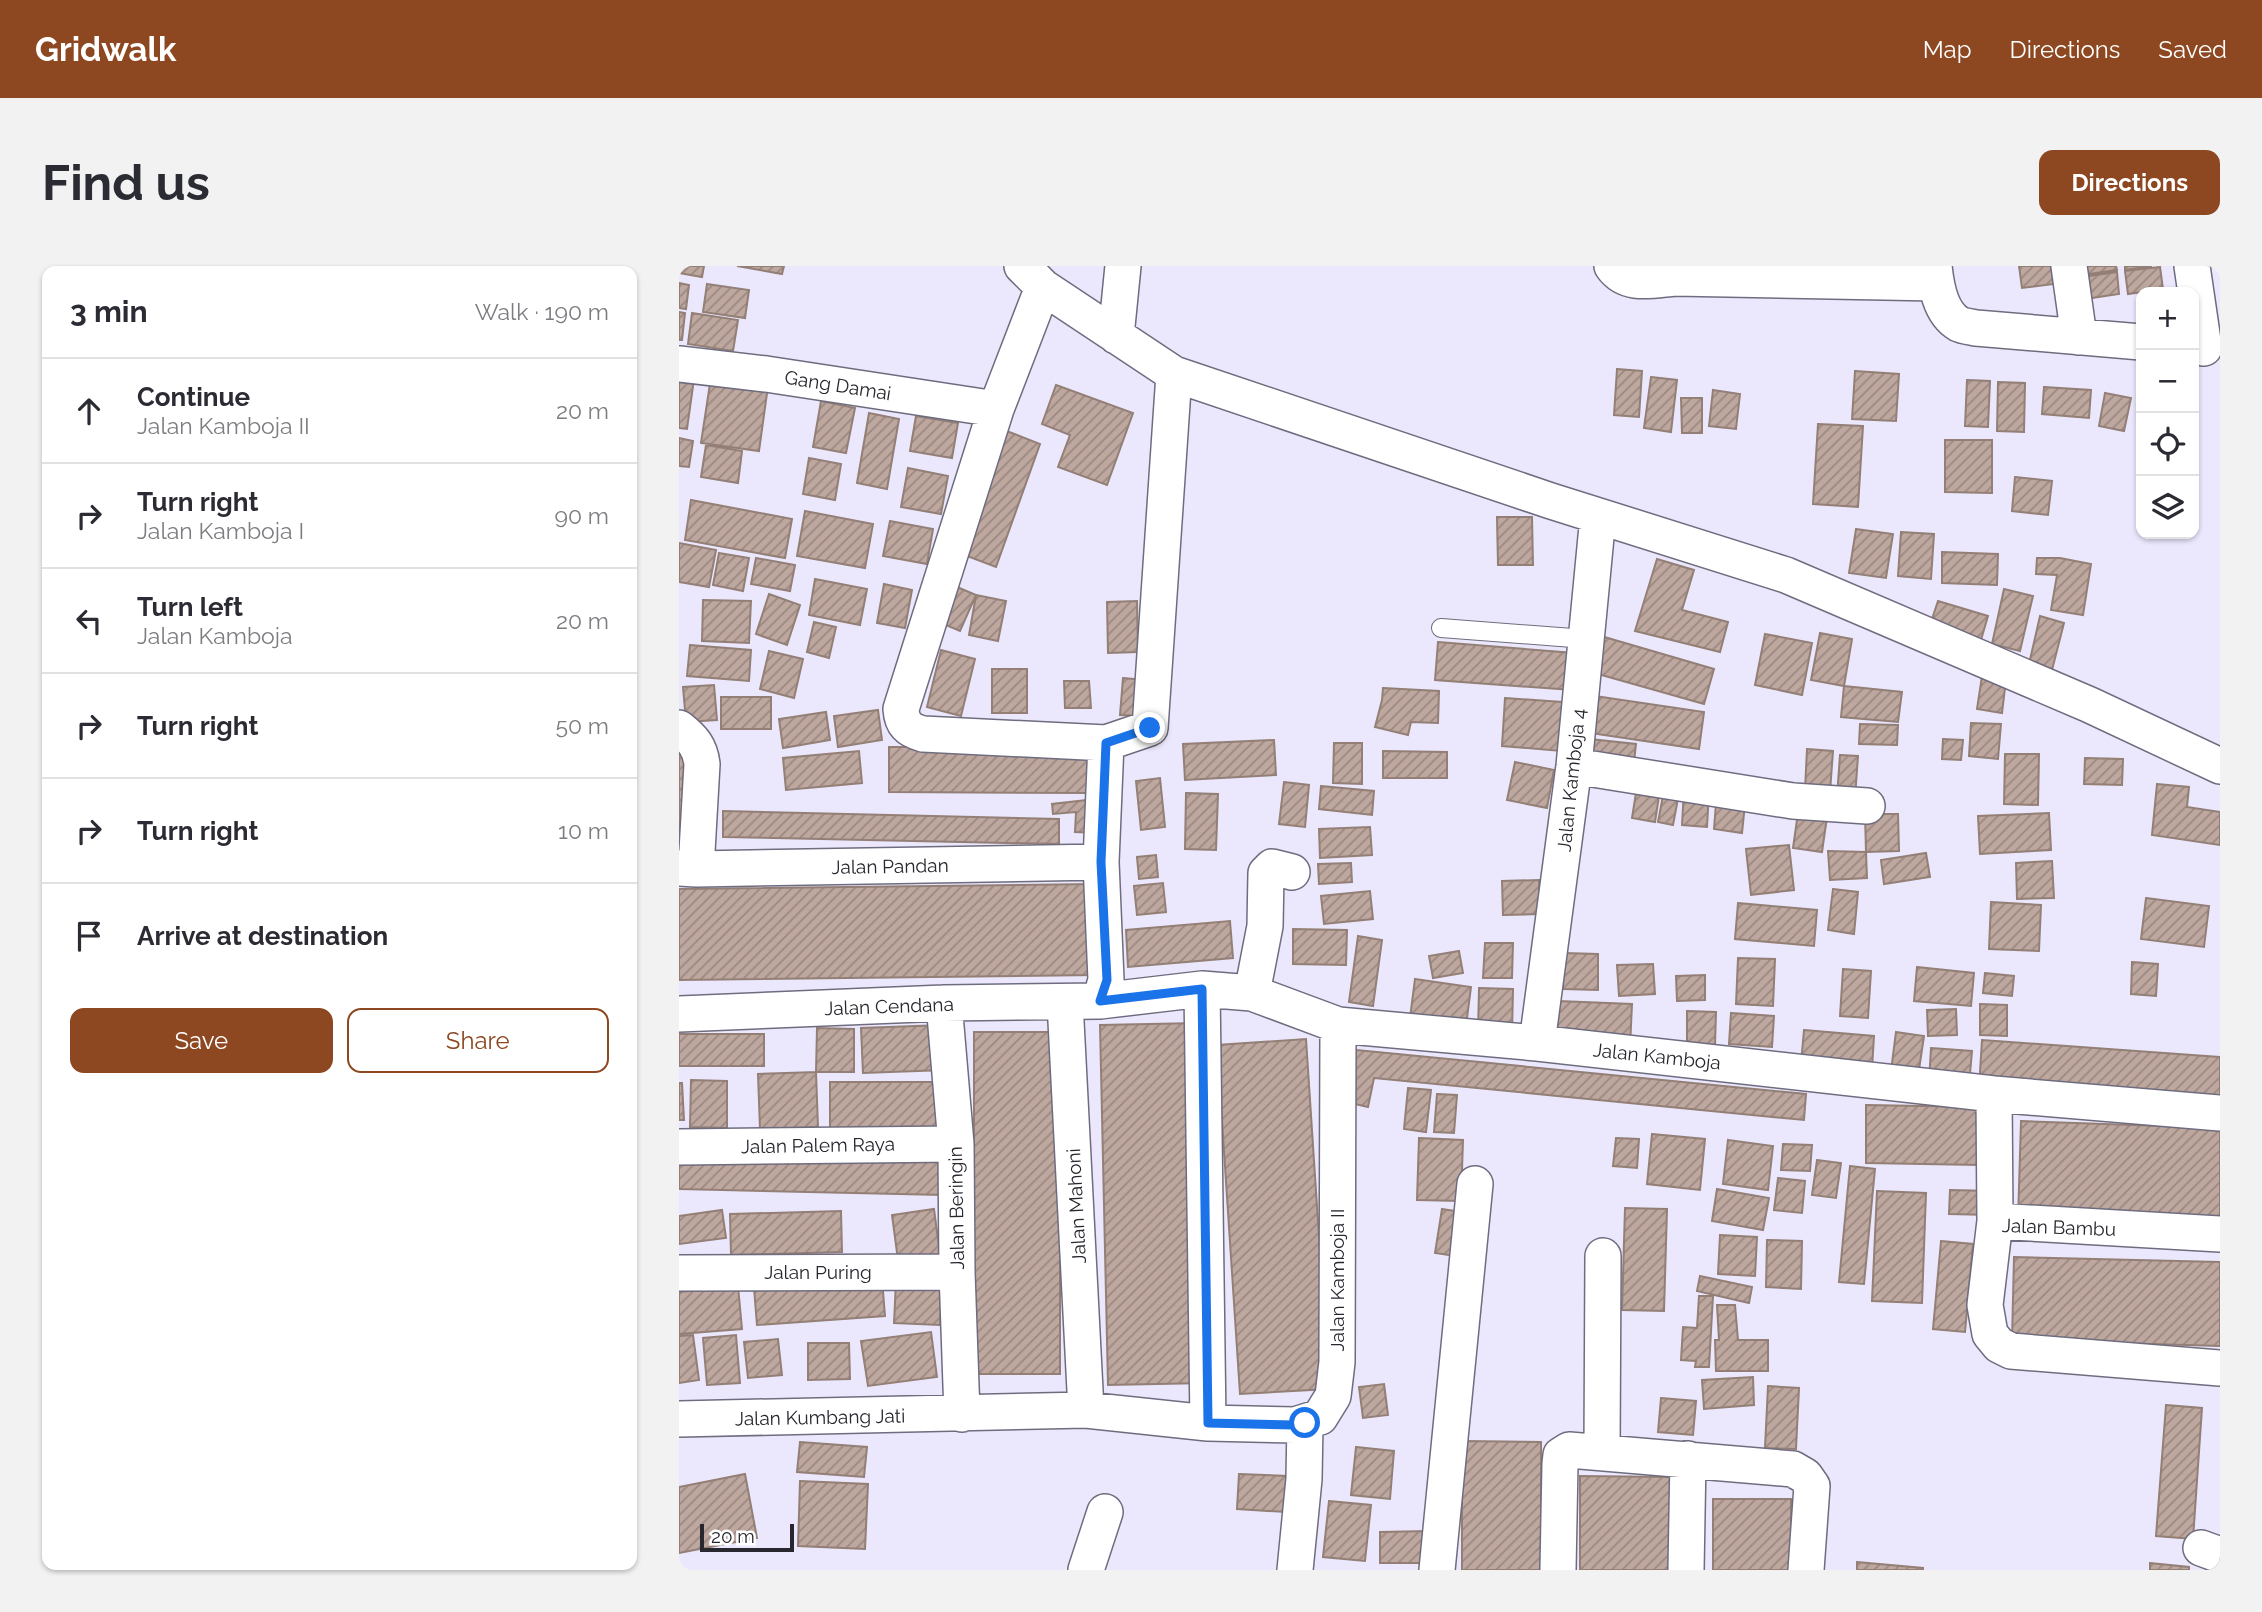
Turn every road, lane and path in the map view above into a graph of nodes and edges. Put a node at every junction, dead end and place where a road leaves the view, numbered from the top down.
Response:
1 (1123, 266) edge
2 (1612, 266) edge
3 (2069, 266) edge
4 (2192, 266) edge
5 (1728, 272) edge
6 (1935, 275) edge
7 (1033, 277) edge
8 (1116, 336) junction
9 (2079, 337) junction
10 (2136, 342) edge
11 (2206, 348) edge
12 (679, 364) edge
13 (1174, 374) junction
14 (996, 409) junction
15 (1598, 516) junction
16 (1441, 628) dead end
17 (1586, 639) junction
18 (679, 728) edge
19 (1106, 743) junction
20 (1574, 766) junction
21 (2220, 766) edge
22 (1867, 806) dead end
23 (1101, 862) junction
24 (688, 869) edge
25 (1292, 872) dead end
26 (1202, 989) junction
27 (1252, 993) junction
28 (1100, 1001) junction
29 (1065, 1002) junction
30 (944, 1003) junction
31 (679, 1014) edge
32 (1338, 1025) junction
33 (1537, 1043) junction
34 (1994, 1094) junction
35 (2220, 1113) edge
36 (956, 1144) junction
37 (679, 1147) edge
38 (1475, 1184) dead end
39 (1995, 1221) junction
40 (2220, 1234) edge
41 (1603, 1256) dead end
42 (957, 1272) junction
43 (679, 1273) edge
44 (2220, 1368) edge
45 (1086, 1410) junction
46 (962, 1414) junction
47 (679, 1419) edge
48 (1208, 1423) junction
49 (1305, 1423) junction
50 (1602, 1452) junction
51 (1688, 1459) junction
52 (1105, 1512) dead end
53 (1086, 1570) edge
54 (1294, 1570) edge
55 (1437, 1570) edge
56 (1558, 1570) edge
57 (1685, 1570) edge
58 (1806, 1570) edge

1 - 8 street
2 - 5 street
3 - 9 street
4 - 11 street
5 - 6 street
6 - 9 street
7 - 8 street
7 - 14 street
8 - 13 street
9 - 10 street
12 - 14 street, Gang Damai
13 - 15 street
13 - 19 street
14 - 19 street
15 - 17 street, Jalan Kamboja 4
15 - 21 street
16 - 17 lane
17 - 20 street, Jalan Kamboja 4
18 - 24 street
19 - 23 street
20 - 22 street
20 - 33 street, Jalan Kamboja 4
23 - 24 street, Jalan Pandan
23 - 28 street
25 - 27 street
26 - 27 street, Jalan Kamboja
26 - 28 street, Jalan Kamboja
26 - 48 street
27 - 32 street, Jalan Kamboja
28 - 29 street, Jalan Cendana
29 - 30 street, Jalan Cendana
29 - 45 street, Jalan Mahoni
30 - 31 street, Jalan Cendana
30 - 36 street, Jalan Beringin
32 - 33 street, Jalan Kamboja
32 - 49 street, Jalan Kamboja II
33 - 34 street, Jalan Kamboja
34 - 35 street, Jalan Kamboja
34 - 39 street
36 - 37 street, Jalan Palem Raya
36 - 42 street, Jalan Beringin
38 - 55 street
39 - 40 street, Jalan Bambu
39 - 44 street, Jalan Bambu
41 - 50 street
42 - 43 street, Jalan Puring
42 - 46 street, Jalan Beringin
45 - 46 street, Jalan Kumbang Jati
45 - 48 street, Jalan Kumbang Jati
46 - 47 street, Jalan Kumbang Jati
48 - 49 street
49 - 54 street
50 - 51 street
50 - 56 street
51 - 57 street
51 - 58 street
52 - 53 street

